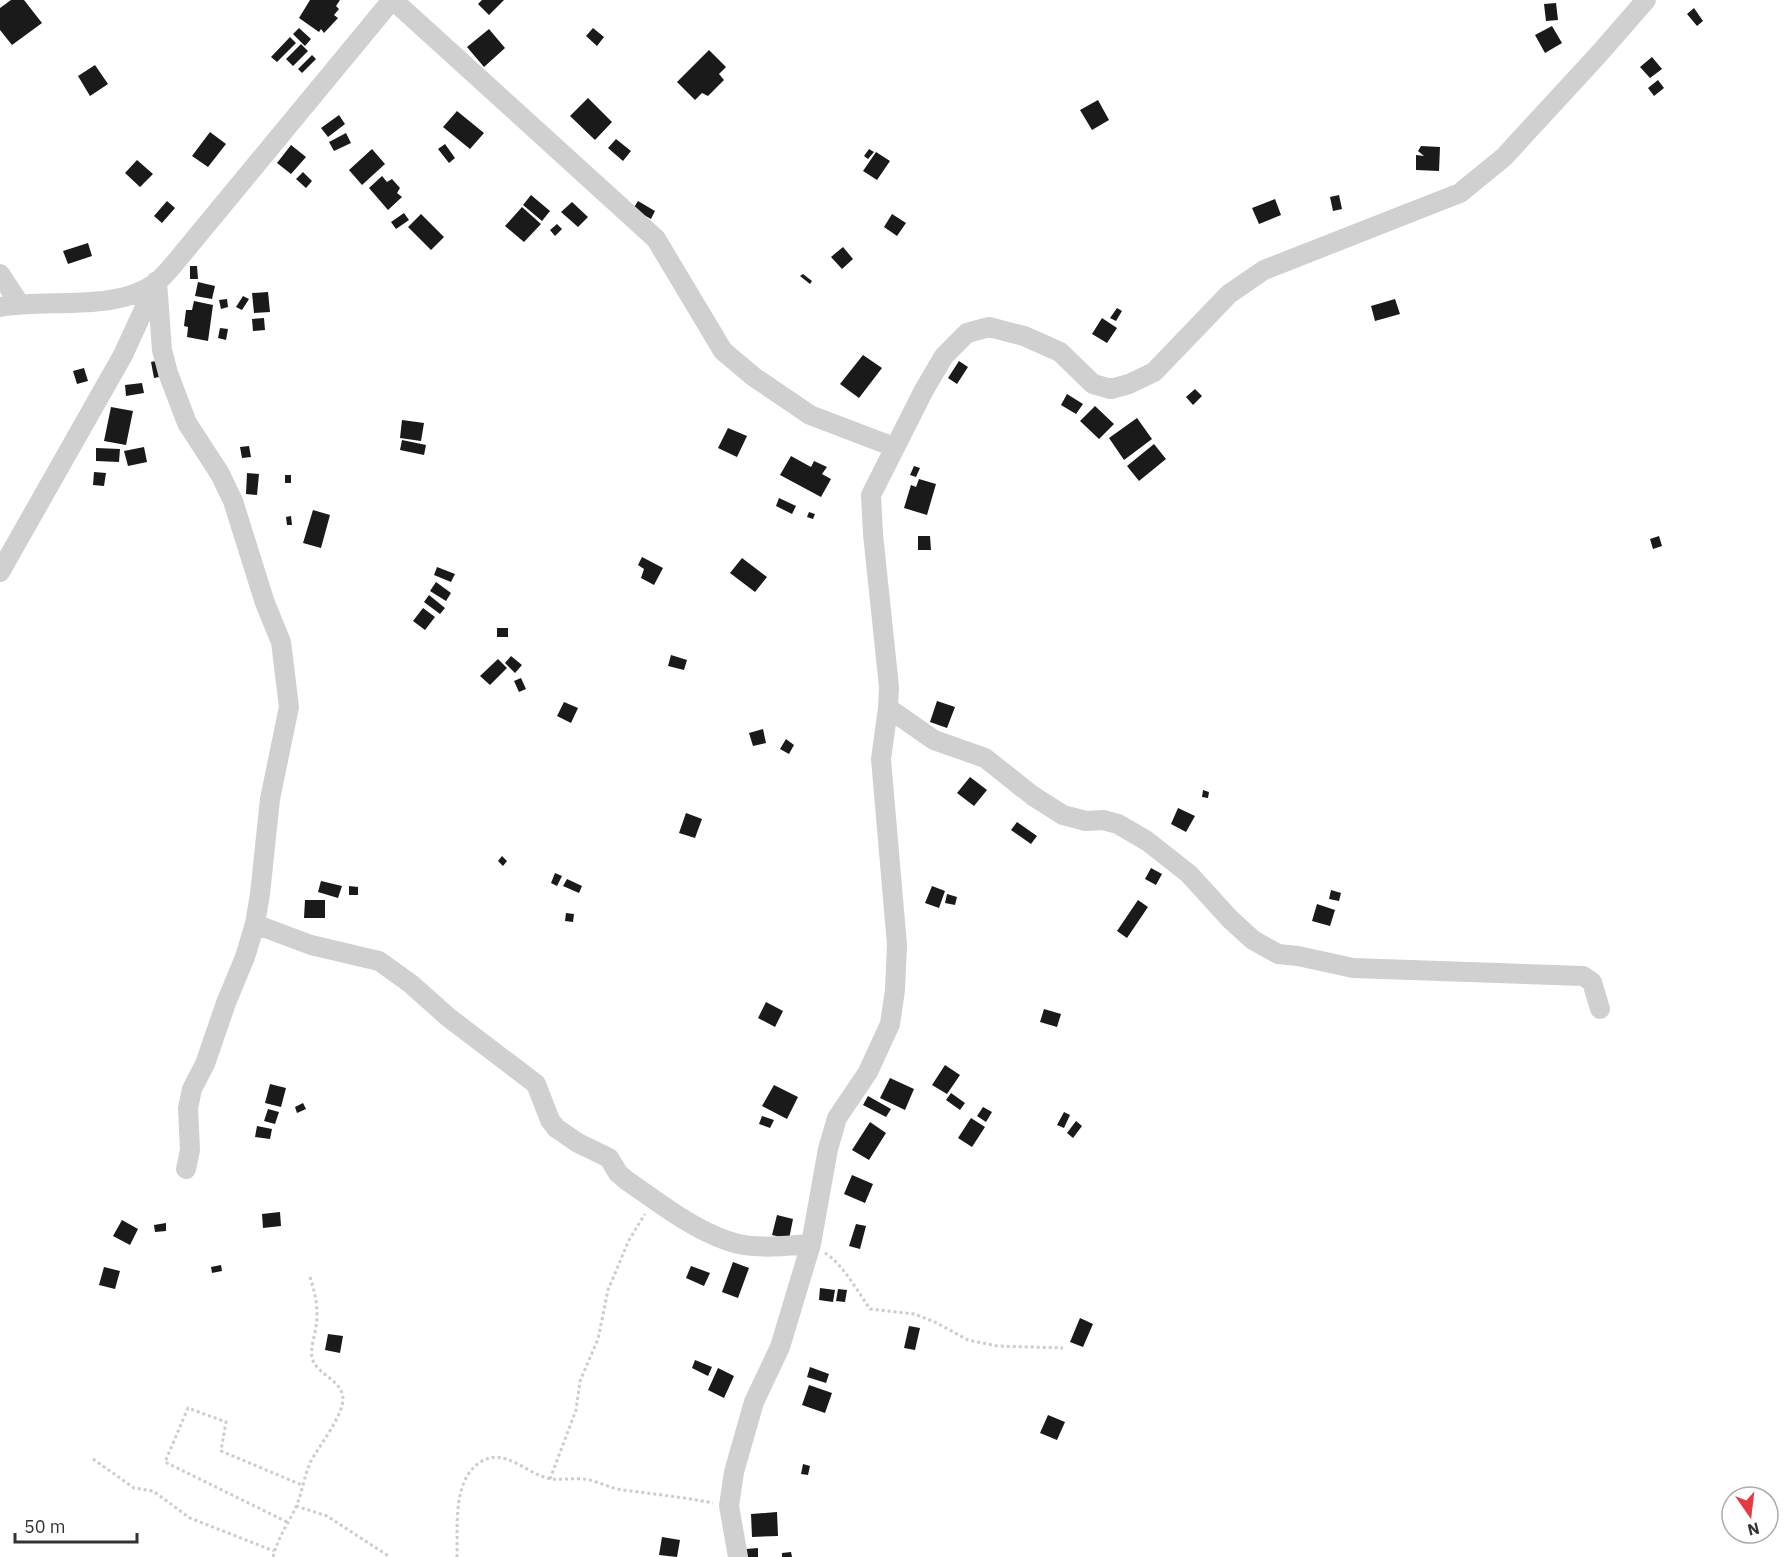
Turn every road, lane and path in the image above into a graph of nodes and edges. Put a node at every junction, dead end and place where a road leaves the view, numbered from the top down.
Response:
1 (393, 0) edge
2 (1646, 0) edge
3 (0, 273) edge
4 (157, 281) junction
5 (20, 303) junction
6 (0, 307) edge
7 (894, 447) junction
8 (0, 572) edge
9 (888, 708) junction
10 (255, 924) junction
11 (1600, 1009) dead end
12 (186, 1169) dead end
13 (654, 1199) junction
14 (811, 1244) junction
15 (310, 1277) dead end
16 (1063, 1347) dead end
17 (93, 1460) dead end
18 (550, 1479) junction
19 (302, 1485) junction
20 (296, 1506) junction
21 (729, 1506) junction
22 (287, 1522) junction
23 (274, 1551) junction
24 (273, 1557) edge
25 (390, 1557) edge
26 (457, 1557) edge
27 (738, 1557) edge

1 - 4 street
1 - 7 street
2 - 7 street
3 - 5 street
4 - 5 street
4 - 8 street
4 - 10 street
5 - 6 street
7 - 9 street
9 - 11 street
9 - 14 street
10 - 12 street
10 - 13 street
13 - 14 street
13 - 18 path
14 - 16 path
14 - 21 street
15 - 19 path
17 - 23 path
18 - 21 path
18 - 26 path
19 - 20 path
19 - 22 path
20 - 22 path
20 - 25 path
21 - 27 street
22 - 23 path
23 - 24 path

